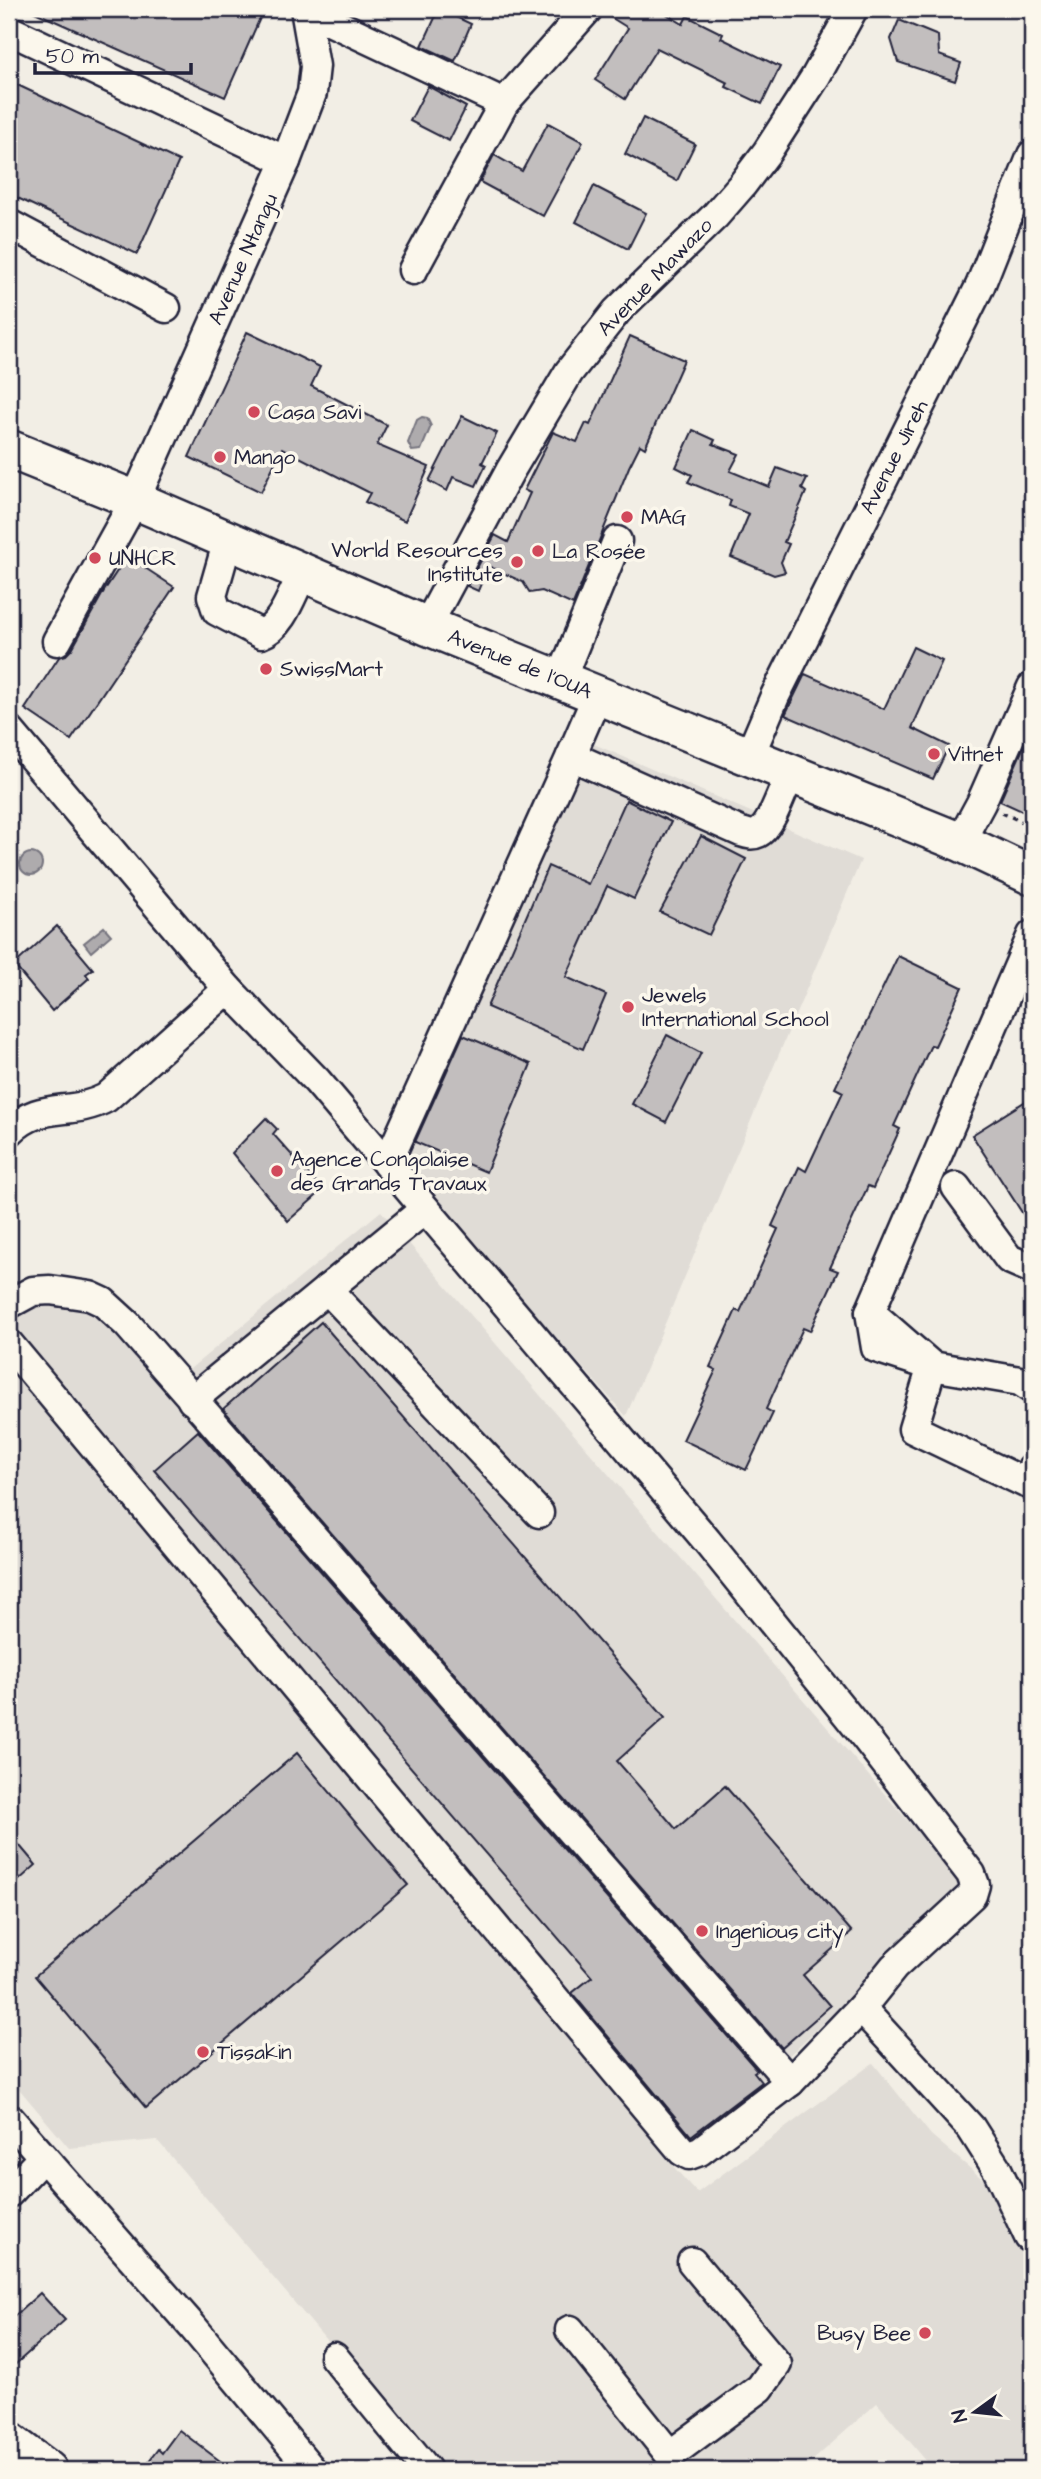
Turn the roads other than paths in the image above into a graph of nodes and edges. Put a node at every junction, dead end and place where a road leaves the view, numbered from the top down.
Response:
1 (305, 9) edge
2 (588, 9) edge
3 (853, 9) edge
4 (9, 30) edge
5 (504, 103) junction
6 (1032, 155) edge
7 (286, 161) junction
8 (9, 224) edge
9 (413, 270) dead end
10 (166, 308) dead end
11 (9, 449) edge
12 (135, 500) junction
13 (228, 541) junction
14 (617, 541) dead end
15 (303, 573) junction
16 (427, 626) junction
17 (57, 640) dead end
18 (560, 681) junction
19 (1032, 687) edge
20 (597, 696) junction
21 (9, 730) edge
22 (571, 756) junction
23 (749, 757) junction
24 (790, 774) junction
25 (960, 842) junction
26 (1032, 876) edge
27 (1032, 935) edge
28 (228, 989) junction
29 (9, 1132) edge
30 (387, 1164) junction
31 (956, 1188) dead end
32 (425, 1209) junction
33 (1032, 1269) edge
34 (327, 1289) junction
35 (9, 1304) edge
36 (9, 1344) edge
37 (932, 1366) junction
38 (1032, 1389) edge
39 (192, 1400) junction
40 (1032, 1469) edge
41 (540, 1513) dead end
42 (861, 2008) junction
43 (790, 2082) junction
44 (9, 2118) edge
45 (42, 2158) junction
46 (9, 2193) edge
47 (1028, 2238) dead end
48 (692, 2262) dead end
49 (570, 2330) dead end
50 (334, 2357) dead end
51 (9, 2441) edge
52 (664, 2463) edge
53 (48, 2470) edge
54 (312, 2470) edge
55 (427, 2470) edge

1 - 5 street
1 - 7 street, Avenue Ntangu
2 - 5 street
3 - 16 street, Avenue Mawazo
4 - 7 street
5 - 9 street
6 - 23 street, Avenue Jireh
7 - 12 street, Avenue Ntangu
8 - 10 street
11 - 12 main road, Avenue de l’OUA
12 - 13 main road, Avenue de l’OUA
12 - 17 street, Avenue Ntangu
13 - 15 main road, Avenue de l’OUA
13 - 15 street
14 - 18 street
15 - 16 main road, Avenue de l’OUA
16 - 18 main road, Avenue de l’OUA
18 - 20 main road, Avenue de l’OUA
19 - 25 street
20 - 22 street
20 - 23 main road, Avenue de l’OUA
21 - 28 street
22 - 24 street
22 - 30 street
23 - 24 main road, Avenue de l’OUA
24 - 25 main road, Avenue de l’OUA
25 - 26 main road, Avenue de l’OUA
27 - 37 street
28 - 29 street
28 - 30 street
30 - 32 street
31 - 33 street
32 - 34 street
32 - 42 street
34 - 39 street
34 - 41 street
35 - 39 street
36 - 43 street
37 - 38 street
37 - 40 street
39 - 43 street
42 - 43 street
42 - 47 street
44 - 45 street
45 - 46 street
45 - 54 street
48 - 52 street
49 - 52 street
50 - 55 street
51 - 53 main road

